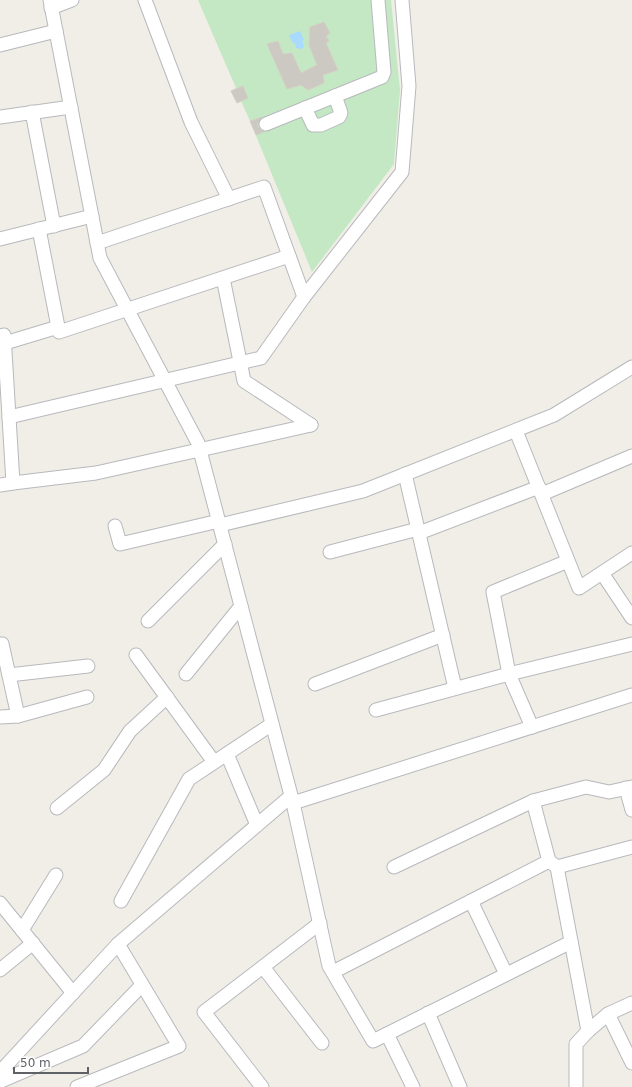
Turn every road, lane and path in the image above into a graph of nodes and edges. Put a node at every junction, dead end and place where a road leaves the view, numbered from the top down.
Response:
1 (72, 0) edge
2 (145, 0) edge
3 (378, 0) edge
4 (402, 0) edge
5 (50, 4) edge
6 (56, 31) junction
7 (0, 45) edge
8 (334, 96) junction
9 (70, 107) junction
10 (305, 108) junction
11 (32, 112) junction
12 (0, 117) edge
13 (266, 124) dead end
14 (229, 199) junction
15 (92, 216) junction
16 (54, 226) junction
17 (39, 230) junction
18 (0, 239) edge
19 (97, 243) junction
20 (289, 256) junction
21 (223, 278) junction
22 (304, 297) junction
23 (127, 310) junction
24 (58, 327) junction
25 (2, 339) edge
26 (240, 362) junction
27 (632, 367) edge
28 (165, 380) junction
29 (6, 422) edge
30 (516, 431) junction
31 (200, 450) junction
32 (632, 456) edge
33 (405, 474) junction
34 (6, 484) edge
35 (540, 491) junction
36 (219, 523) junction
37 (115, 526) dead end
38 (418, 531) junction
39 (225, 544) junction
40 (330, 552) dead end
41 (632, 553) edge
42 (568, 561) junction
43 (602, 573) junction
44 (241, 606) junction
45 (632, 618) edge
46 (148, 621) dead end
47 (443, 635) junction
48 (0, 644) edge
49 (632, 644) edge
50 (136, 655) dead end
51 (88, 666) dead end
52 (186, 674) dead end
53 (509, 674) junction
54 (9, 675) junction
55 (315, 684) dead end
56 (456, 688) junction
57 (632, 695) edge
58 (87, 697) dead end
59 (167, 697) junction
60 (376, 710) dead end
61 (18, 716) junction
62 (0, 717) edge
63 (272, 724) junction
64 (532, 727) junction
65 (227, 754) junction
66 (214, 762) junction
67 (629, 788) edge
68 (292, 800) junction
69 (533, 801) junction
70 (57, 808) dead end
71 (632, 810) edge
72 (258, 825) junction
73 (632, 847) edge
74 (553, 864) junction
75 (394, 867) dead end
76 (56, 875) dead end
77 (471, 901) junction
78 (121, 902) dead end
79 (0, 903) edge
80 (320, 923) junction
81 (22, 930) junction
82 (571, 942) junction
83 (33, 944) junction
84 (118, 944) junction
85 (263, 967) junction
86 (0, 970) edge
87 (333, 972) junction
88 (506, 974) junction
89 (142, 985) junction
90 (73, 993) junction
91 (632, 1003) edge
92 (428, 1013) junction
93 (608, 1014) junction
94 (588, 1031) junction
95 (387, 1034) junction
96 (322, 1043) dead end
97 (632, 1063) edge
98 (1, 1080) edge
99 (77, 1087) edge
100 (262, 1087) edge
101 (413, 1087) edge
102 (460, 1087) edge
103 (576, 1087) edge

1 - 5 street
2 - 14 street
3 - 8 street
4 - 22 street
5 - 6 street
6 - 7 street
6 - 9 street
8 - 10 street
8 - 10 street
9 - 11 street
9 - 15 street
10 - 13 street
11 - 12 street
11 - 16 street
14 - 19 street
14 - 20 street
15 - 16 street
15 - 19 street
16 - 17 street
17 - 18 street
17 - 24 street
19 - 23 street
20 - 21 street
20 - 22 street
21 - 23 street
21 - 26 street
22 - 26 street
23 - 24 street
23 - 28 street
24 - 25 street
25 - 29 street
26 - 28 street
26 - 31 street
27 - 30 street
28 - 29 street
28 - 31 street
29 - 34 street
30 - 33 street
30 - 35 street
31 - 34 street
31 - 36 street
32 - 35 street
33 - 36 street
33 - 38 street
35 - 38 street
35 - 42 street
36 - 37 street
36 - 39 street
38 - 40 street
38 - 47 street
39 - 44 street
39 - 46 street
41 - 43 street
42 - 43 street
42 - 53 street
43 - 45 street
44 - 52 street
44 - 63 street
47 - 55 street
47 - 56 street
48 - 54 street
49 - 53 street
50 - 59 street
51 - 54 street
53 - 56 street
53 - 64 street
54 - 61 street
56 - 60 street
57 - 64 street
58 - 61 street
59 - 66 street
59 - 70 street
61 - 62 street
63 - 65 street
63 - 68 street
64 - 68 street
65 - 66 street
65 - 72 street
66 - 78 street
67 - 69 street
67 - 71 street
68 - 72 street
68 - 80 street
69 - 74 street
69 - 75 street
72 - 84 street
73 - 74 street
74 - 77 street
74 - 82 street
76 - 81 street
77 - 87 street
77 - 88 street
79 - 81 street
80 - 85 street
80 - 87 street
81 - 83 street
82 - 88 street
82 - 94 street
83 - 86 street
83 - 90 street
84 - 89 street
84 - 90 street
85 - 96 street
85 - 100 street
87 - 95 street
88 - 92 street
89 - 98 street
89 - 99 street
90 - 98 street
91 - 93 street
92 - 95 street
92 - 102 street
93 - 94 street
93 - 97 street
94 - 103 street
95 - 101 street

